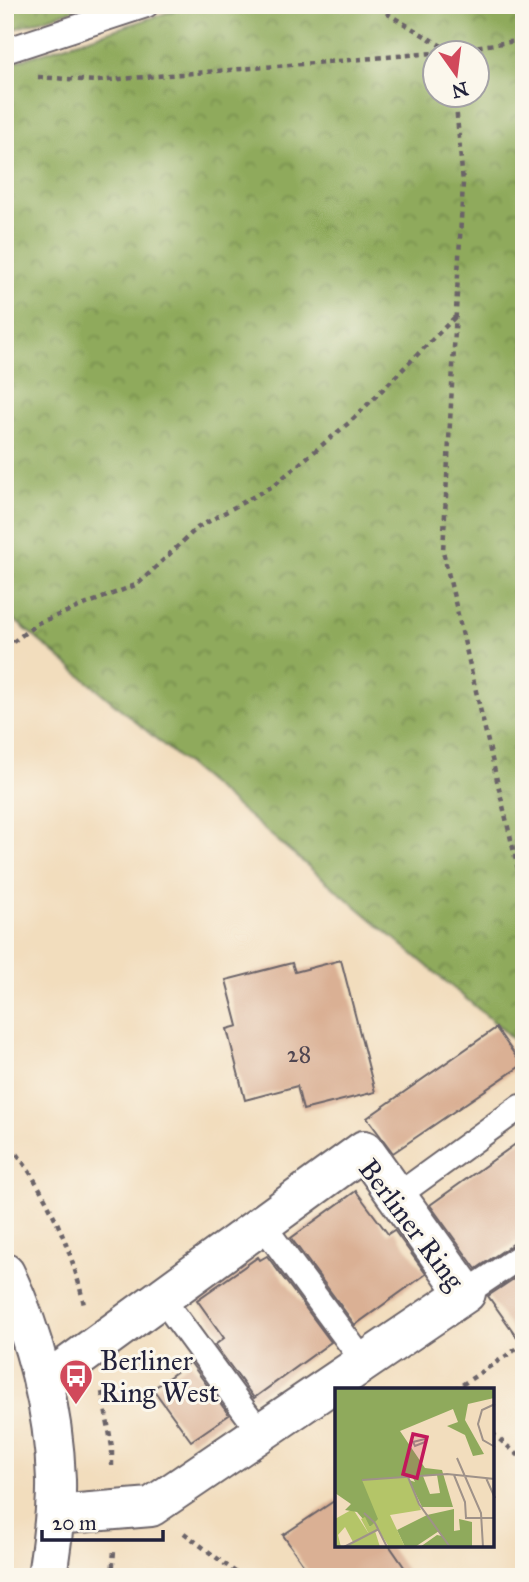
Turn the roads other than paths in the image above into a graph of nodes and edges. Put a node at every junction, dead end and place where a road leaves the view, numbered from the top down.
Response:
1 (146, 5) edge
2 (5, 51) edge
3 (520, 1107) dead end
4 (397, 1196) junction
5 (262, 1224) junction
6 (524, 1254) edge
7 (5, 1273) edge
8 (466, 1293) junction
9 (161, 1297) junction
10 (364, 1362) junction
11 (43, 1384) junction
12 (260, 1432) junction
13 (55, 1515) junction
14 (47, 1577) edge

1 - 2 lane
3 - 4 lane
4 - 5 street, Berliner Ring
4 - 8 street, Berliner Ring
5 - 9 street, Berliner Ring
5 - 10 lane
6 - 8 lane
7 - 11 street
8 - 10 street, Berliner Ring
9 - 11 street, Berliner Ring
9 - 12 lane
10 - 12 street, Berliner Ring
11 - 13 street
12 - 13 street, Berliner Ring
13 - 14 street

